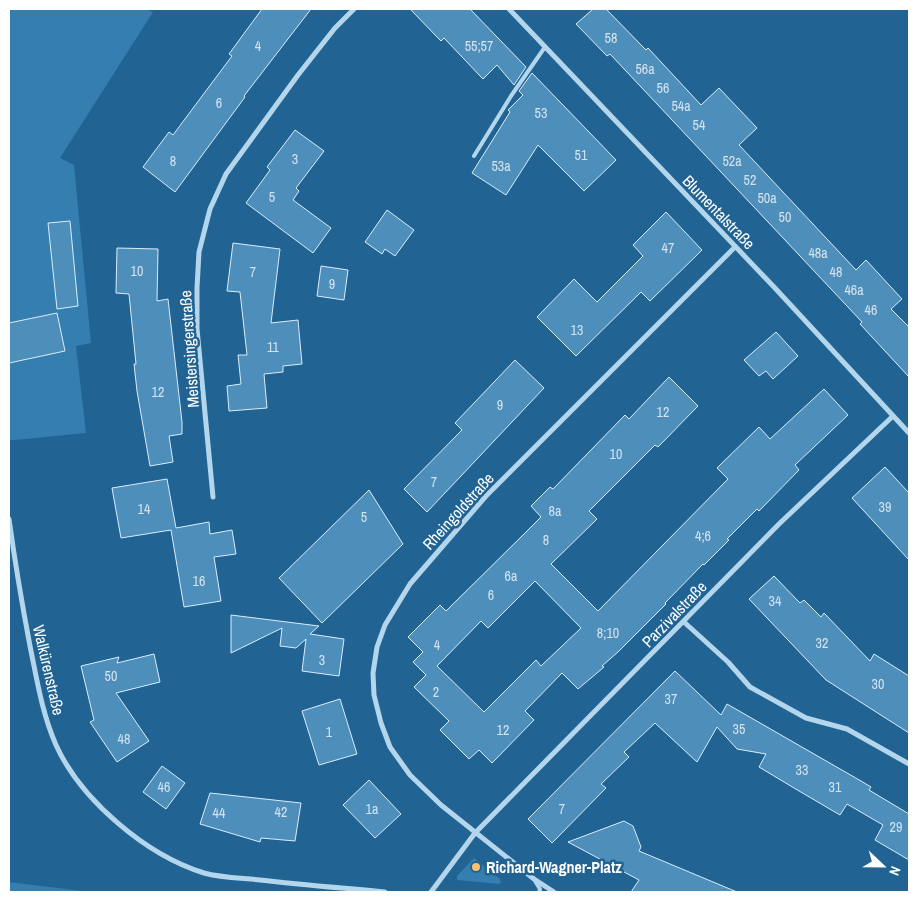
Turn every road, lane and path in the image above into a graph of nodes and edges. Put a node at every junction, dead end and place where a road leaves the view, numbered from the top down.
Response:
1 (354, 9) edge
2 (509, 9) edge
3 (545, 46) junction
4 (474, 156) dead end
5 (735, 247) junction
6 (893, 416) junction
7 (909, 433) edge
8 (213, 497) dead end
9 (9, 519) edge
10 (684, 622) junction
11 (909, 764) edge
12 (475, 833) junction
13 (534, 879) junction
14 (385, 892) edge
15 (431, 892) edge
16 (540, 892) edge
17 (554, 892) edge

1 - 8 street, Meistersingerstraße
2 - 3 street, Blumentalstraße
3 - 4 lane
3 - 5 street, Blumentalstraße
5 - 6 street, Blumentalstraße
5 - 12 street, Rheingoldstraße
6 - 7 street, Blumentalstraße
6 - 10 street, Parzivalstraße
9 - 14 street, Walkürenstraße
10 - 11 street
10 - 12 street, Parzivalstraße
12 - 13 street
12 - 15 street
13 - 16 lane
13 - 17 street

